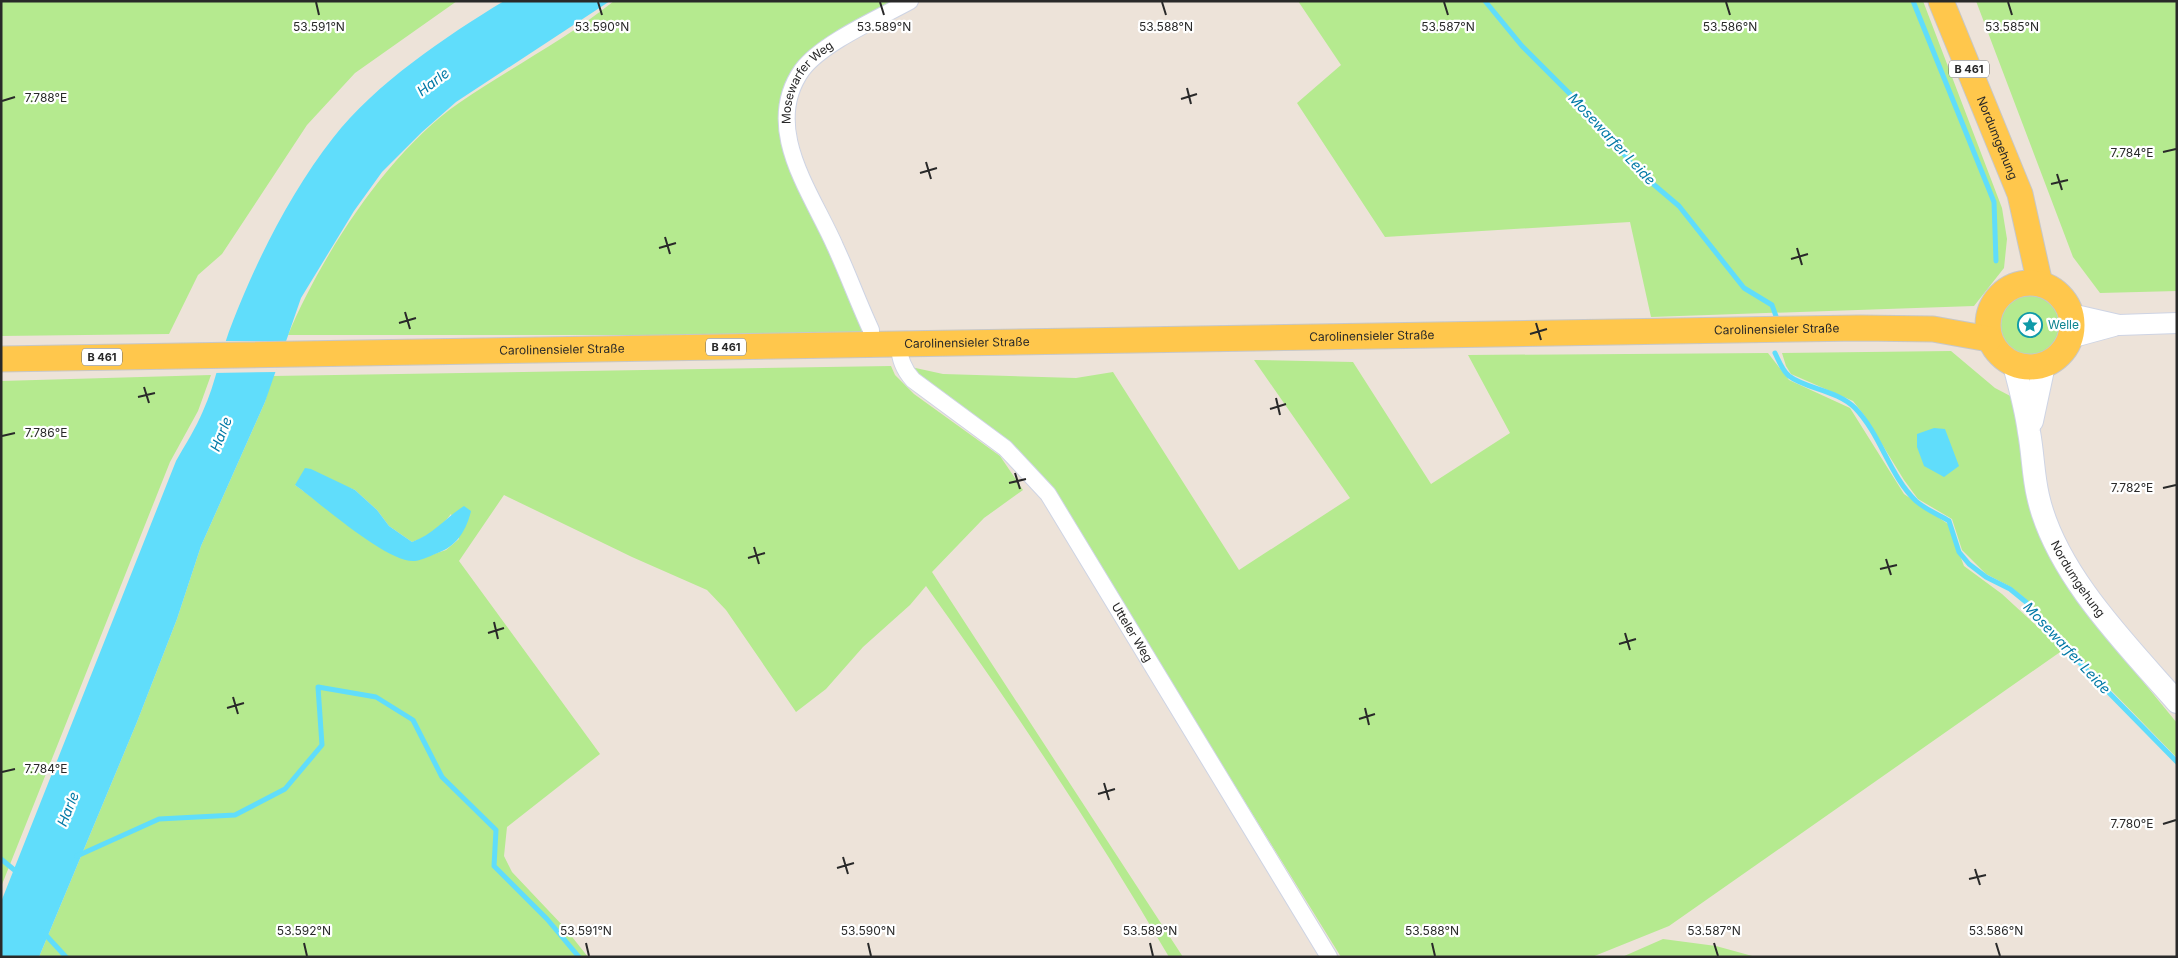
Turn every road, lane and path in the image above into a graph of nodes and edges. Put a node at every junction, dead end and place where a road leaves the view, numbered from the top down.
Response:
1 (910, 1) edge
2 (1941, 1) edge
3 (2029, 284) junction
4 (1989, 313) junction
5 (2177, 323) edge
6 (2070, 326) junction
7 (1934, 329) junction
8 (1989, 339) junction
9 (898, 343) junction
10 (871, 344) junction
11 (1, 359) edge
12 (2014, 365) junction
13 (2044, 365) junction
14 (2030, 432) junction
15 (2177, 702) edge
16 (1329, 957) edge

1 - 10 street, Mosewarfer Weg
2 - 3 main road, Nordumgehung / B 461
3 - 4 main road
3 - 6 main road
4 - 7 main road, Carolinensieler Straße / B 461
4 - 8 main road
5 - 6 street
6 - 13 main road
7 - 8 main road, Carolinensieler Straße / B 461
7 - 9 main road, Carolinensieler Straße / B 461
8 - 12 main road
9 - 10 main road, Carolinensieler Straße / B 461
9 - 16 street, Utteler Weg
10 - 11 main road, Carolinensieler Straße / B 461
12 - 13 main road
12 - 14 main road, Nordumgehung
13 - 14 main road, Nordumgehung
14 - 15 main road, Nordumgehung

